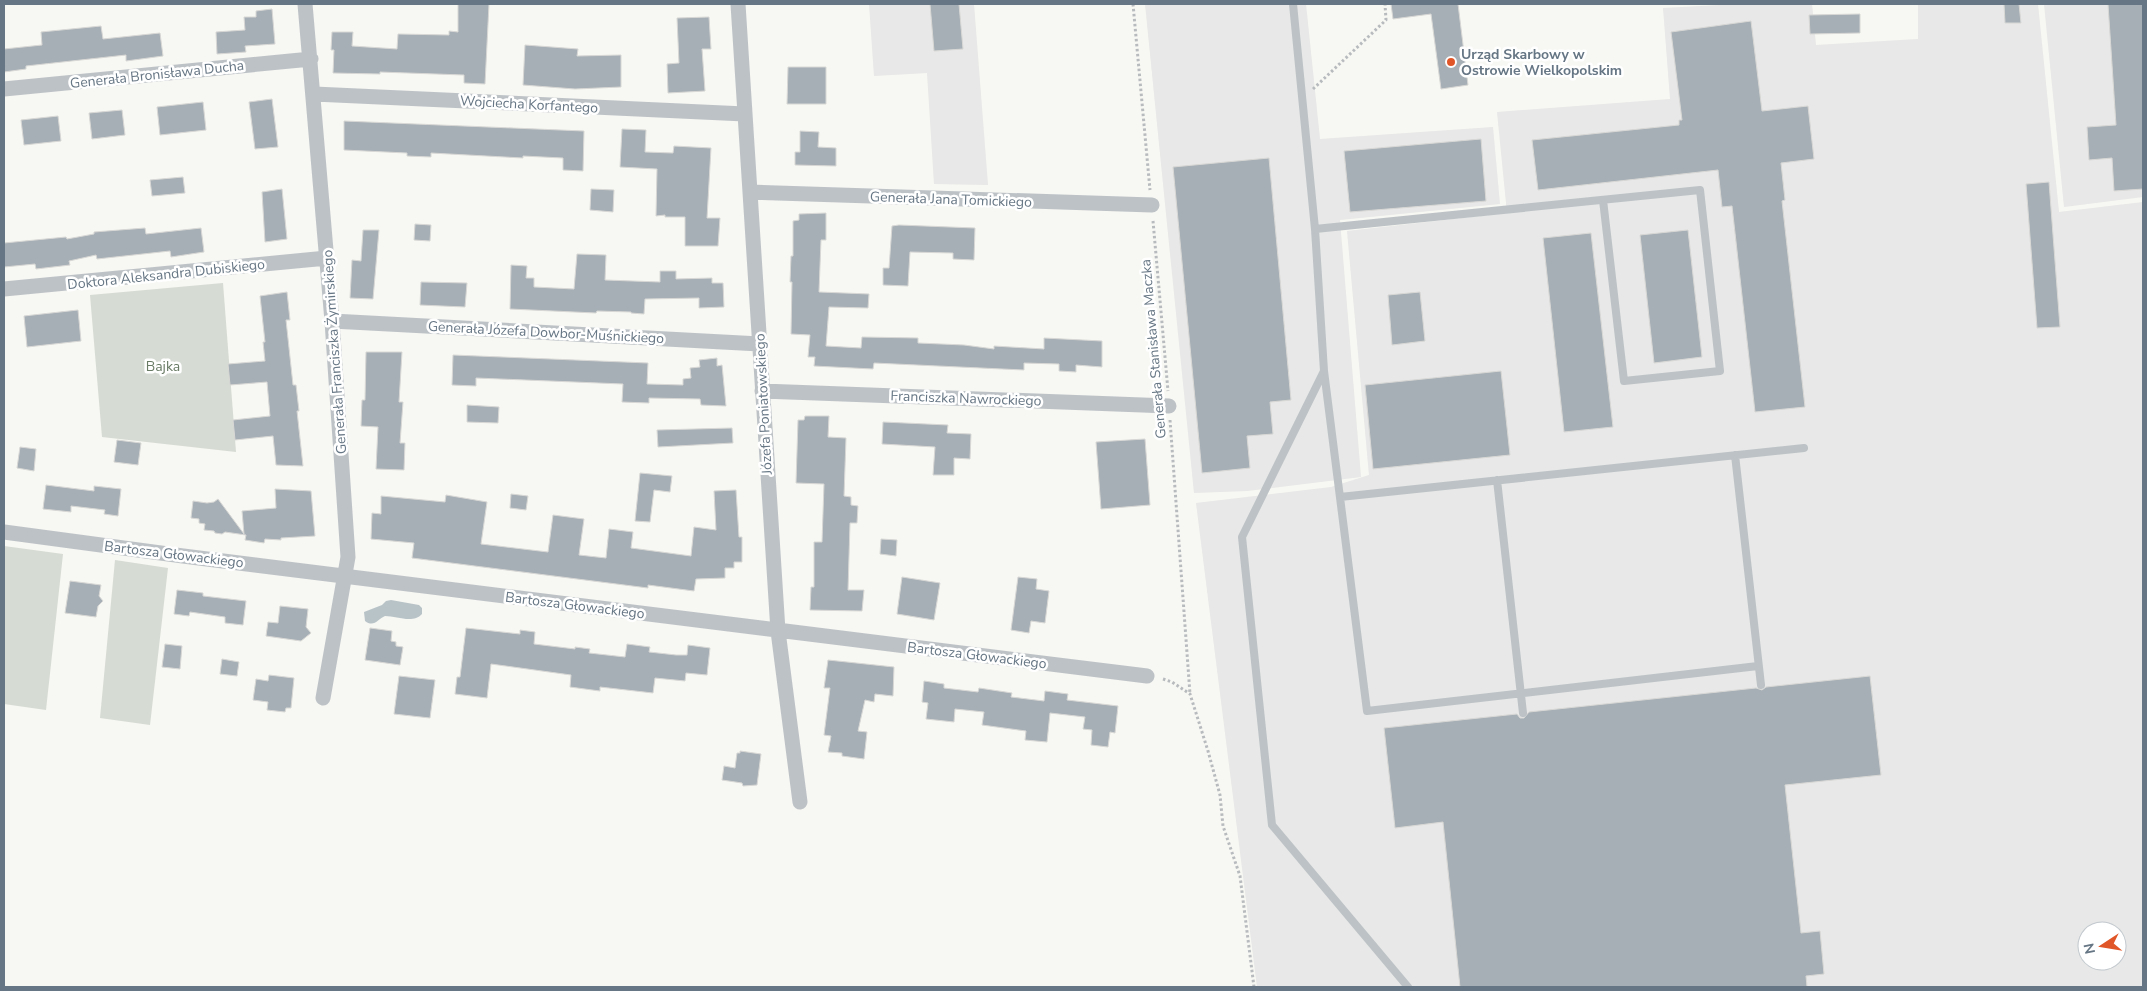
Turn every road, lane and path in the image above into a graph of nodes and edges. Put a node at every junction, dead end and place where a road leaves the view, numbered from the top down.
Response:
1 (306, 4) edge
2 (738, 4) edge
3 (1133, 4) edge
4 (1293, 4) edge
5 (1385, 4) edge
6 (310, 59) junction
7 (4, 89) edge
8 (314, 94) junction
9 (1302, 100) junction
10 (745, 114) junction
11 (750, 192) junction
12 (1603, 200) junction
13 (1152, 205) junction
14 (1315, 229) junction
15 (327, 258) junction
16 (4, 290) edge
17 (332, 320) junction
18 (760, 344) junction
19 (1324, 371) junction
20 (762, 390) junction
21 (1169, 406) junction
22 (1804, 448) dead end
23 (1735, 455) junction
24 (1497, 480) junction
25 (1340, 497) junction
26 (4, 532) edge
27 (346, 576) junction
28 (778, 631) junction
29 (1758, 666) junction
30 (1148, 676) joint
31 (1760, 685) dead end
32 (1521, 692) junction
33 (1190, 694) junction
34 (323, 698) dead end
35 (1524, 713) dead end
36 (800, 802) dead end
37 (1254, 987) edge
38 (1408, 987) edge

1 - 6 street, Generała Franciszka Żymirskiego
2 - 10 street, Józefa Poniatowskiego
3 - 13 path, Generała Stanisława Maczka
4 - 9 lane
5 - 9 path
6 - 7 street, Generała Bronisława Ducha
6 - 8 street, Generała Franciszka Żymirskiego
8 - 10 street, Wojciecha Korfantego
8 - 15 street, Generała Franciszka Żymirskiego
9 - 14 lane
10 - 11 street, Józefa Poniatowskiego
11 - 13 street, Generała Jana Tomickiego
11 - 18 street, Józefa Poniatowskiego
12 - 12 lane
12 - 14 lane
13 - 21 path, Generała Stanisława Maczka
14 - 19 lane
15 - 16 street, Doktora Aleksandra Dubiskiego
15 - 17 street, Generała Franciszka Żymirskiego
17 - 18 street, Generała Józefa Dowbor-Muśnickiego
17 - 27 street, Generała Franciszka Żymirskiego
18 - 20 street, Józefa Poniatowskiego
19 - 25 lane
19 - 38 lane
20 - 21 street, Franciszka Nawrockiego
20 - 28 street, Józefa Poniatowskiego
21 - 33 path, Generała Stanisława Maczka
22 - 23 lane
23 - 24 lane
23 - 29 lane
24 - 25 lane
24 - 32 lane
25 - 32 lane
26 - 27 street, Bartosza Głowackiego
27 - 28 street, Bartosza Głowackiego
27 - 34 street, Generała Franciszka Żymirskiego
28 - 30 street, Bartosza Głowackiego
28 - 36 street, Józefa Poniatowskiego
29 - 31 lane
29 - 32 lane
30 - 33 path
32 - 35 lane
33 - 37 path, Generała Stanisława Maczka

